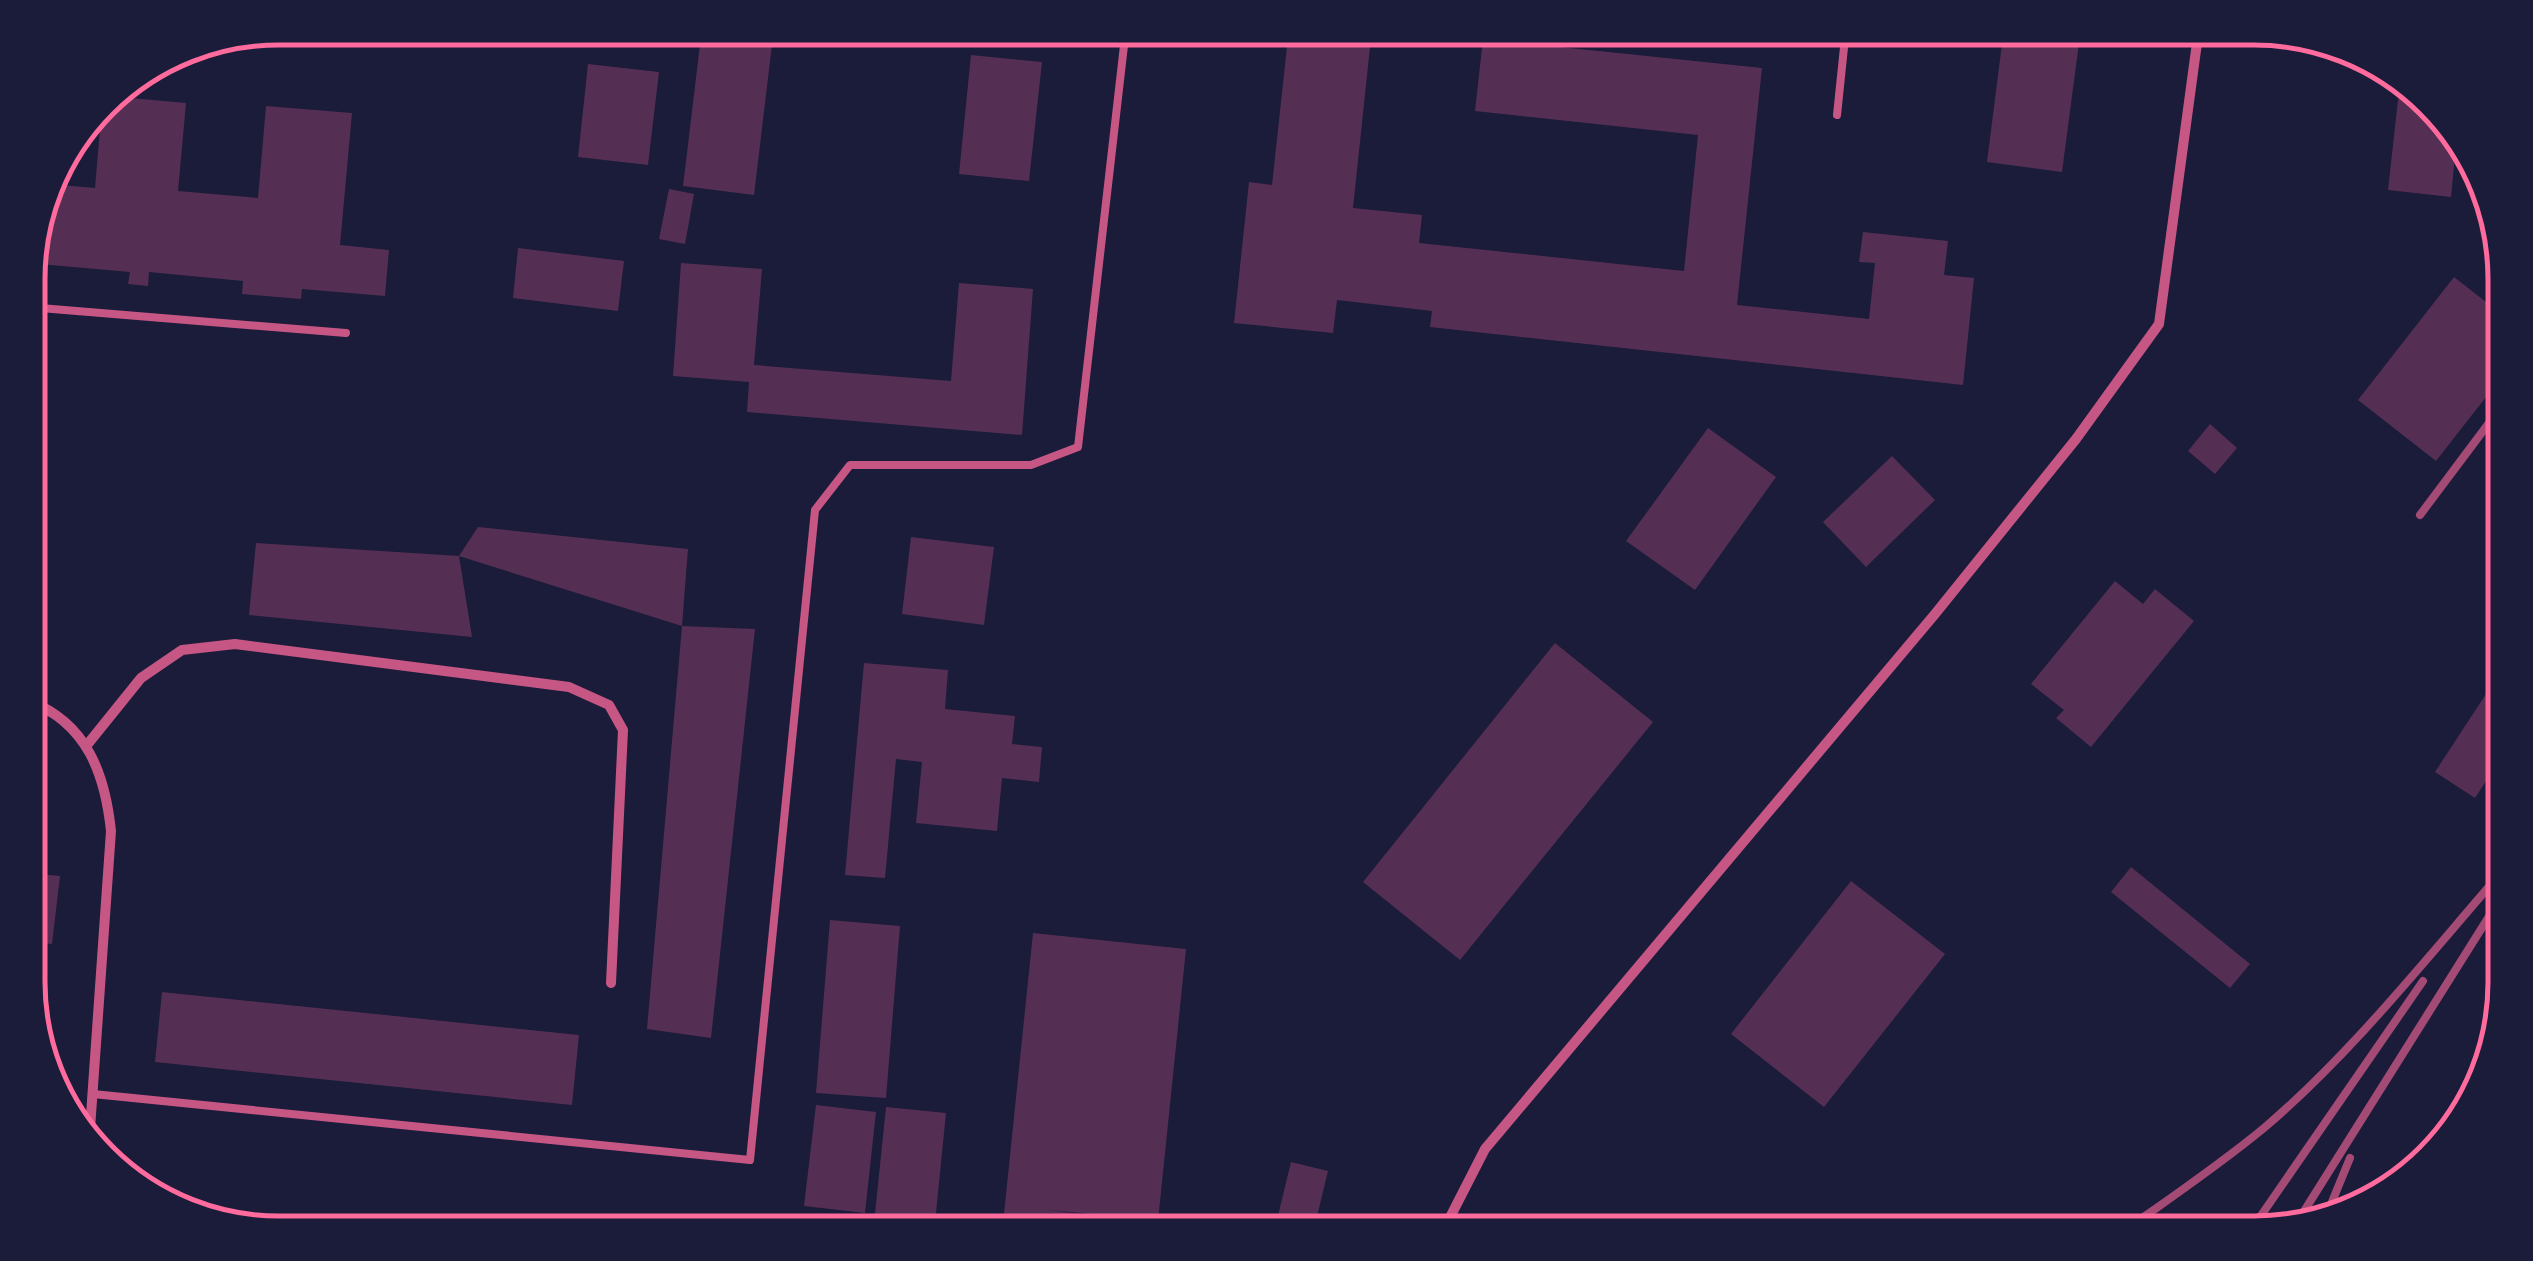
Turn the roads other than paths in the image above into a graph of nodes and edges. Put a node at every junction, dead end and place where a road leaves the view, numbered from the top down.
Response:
1 (1124, 45) edge
2 (1844, 45) edge
3 (2198, 45) edge
4 (1837, 115) dead end
5 (46, 308) edge
6 (346, 333) dead end
7 (45, 711) edge
8 (87, 745) junction
9 (611, 983) dead end
10 (93, 1094) junction
11 (91, 1122) edge
12 (1451, 1215) edge

1 - 10 lane
2 - 4 lane
3 - 12 street
5 - 6 lane
7 - 8 street
8 - 9 street
8 - 10 street
10 - 11 street

